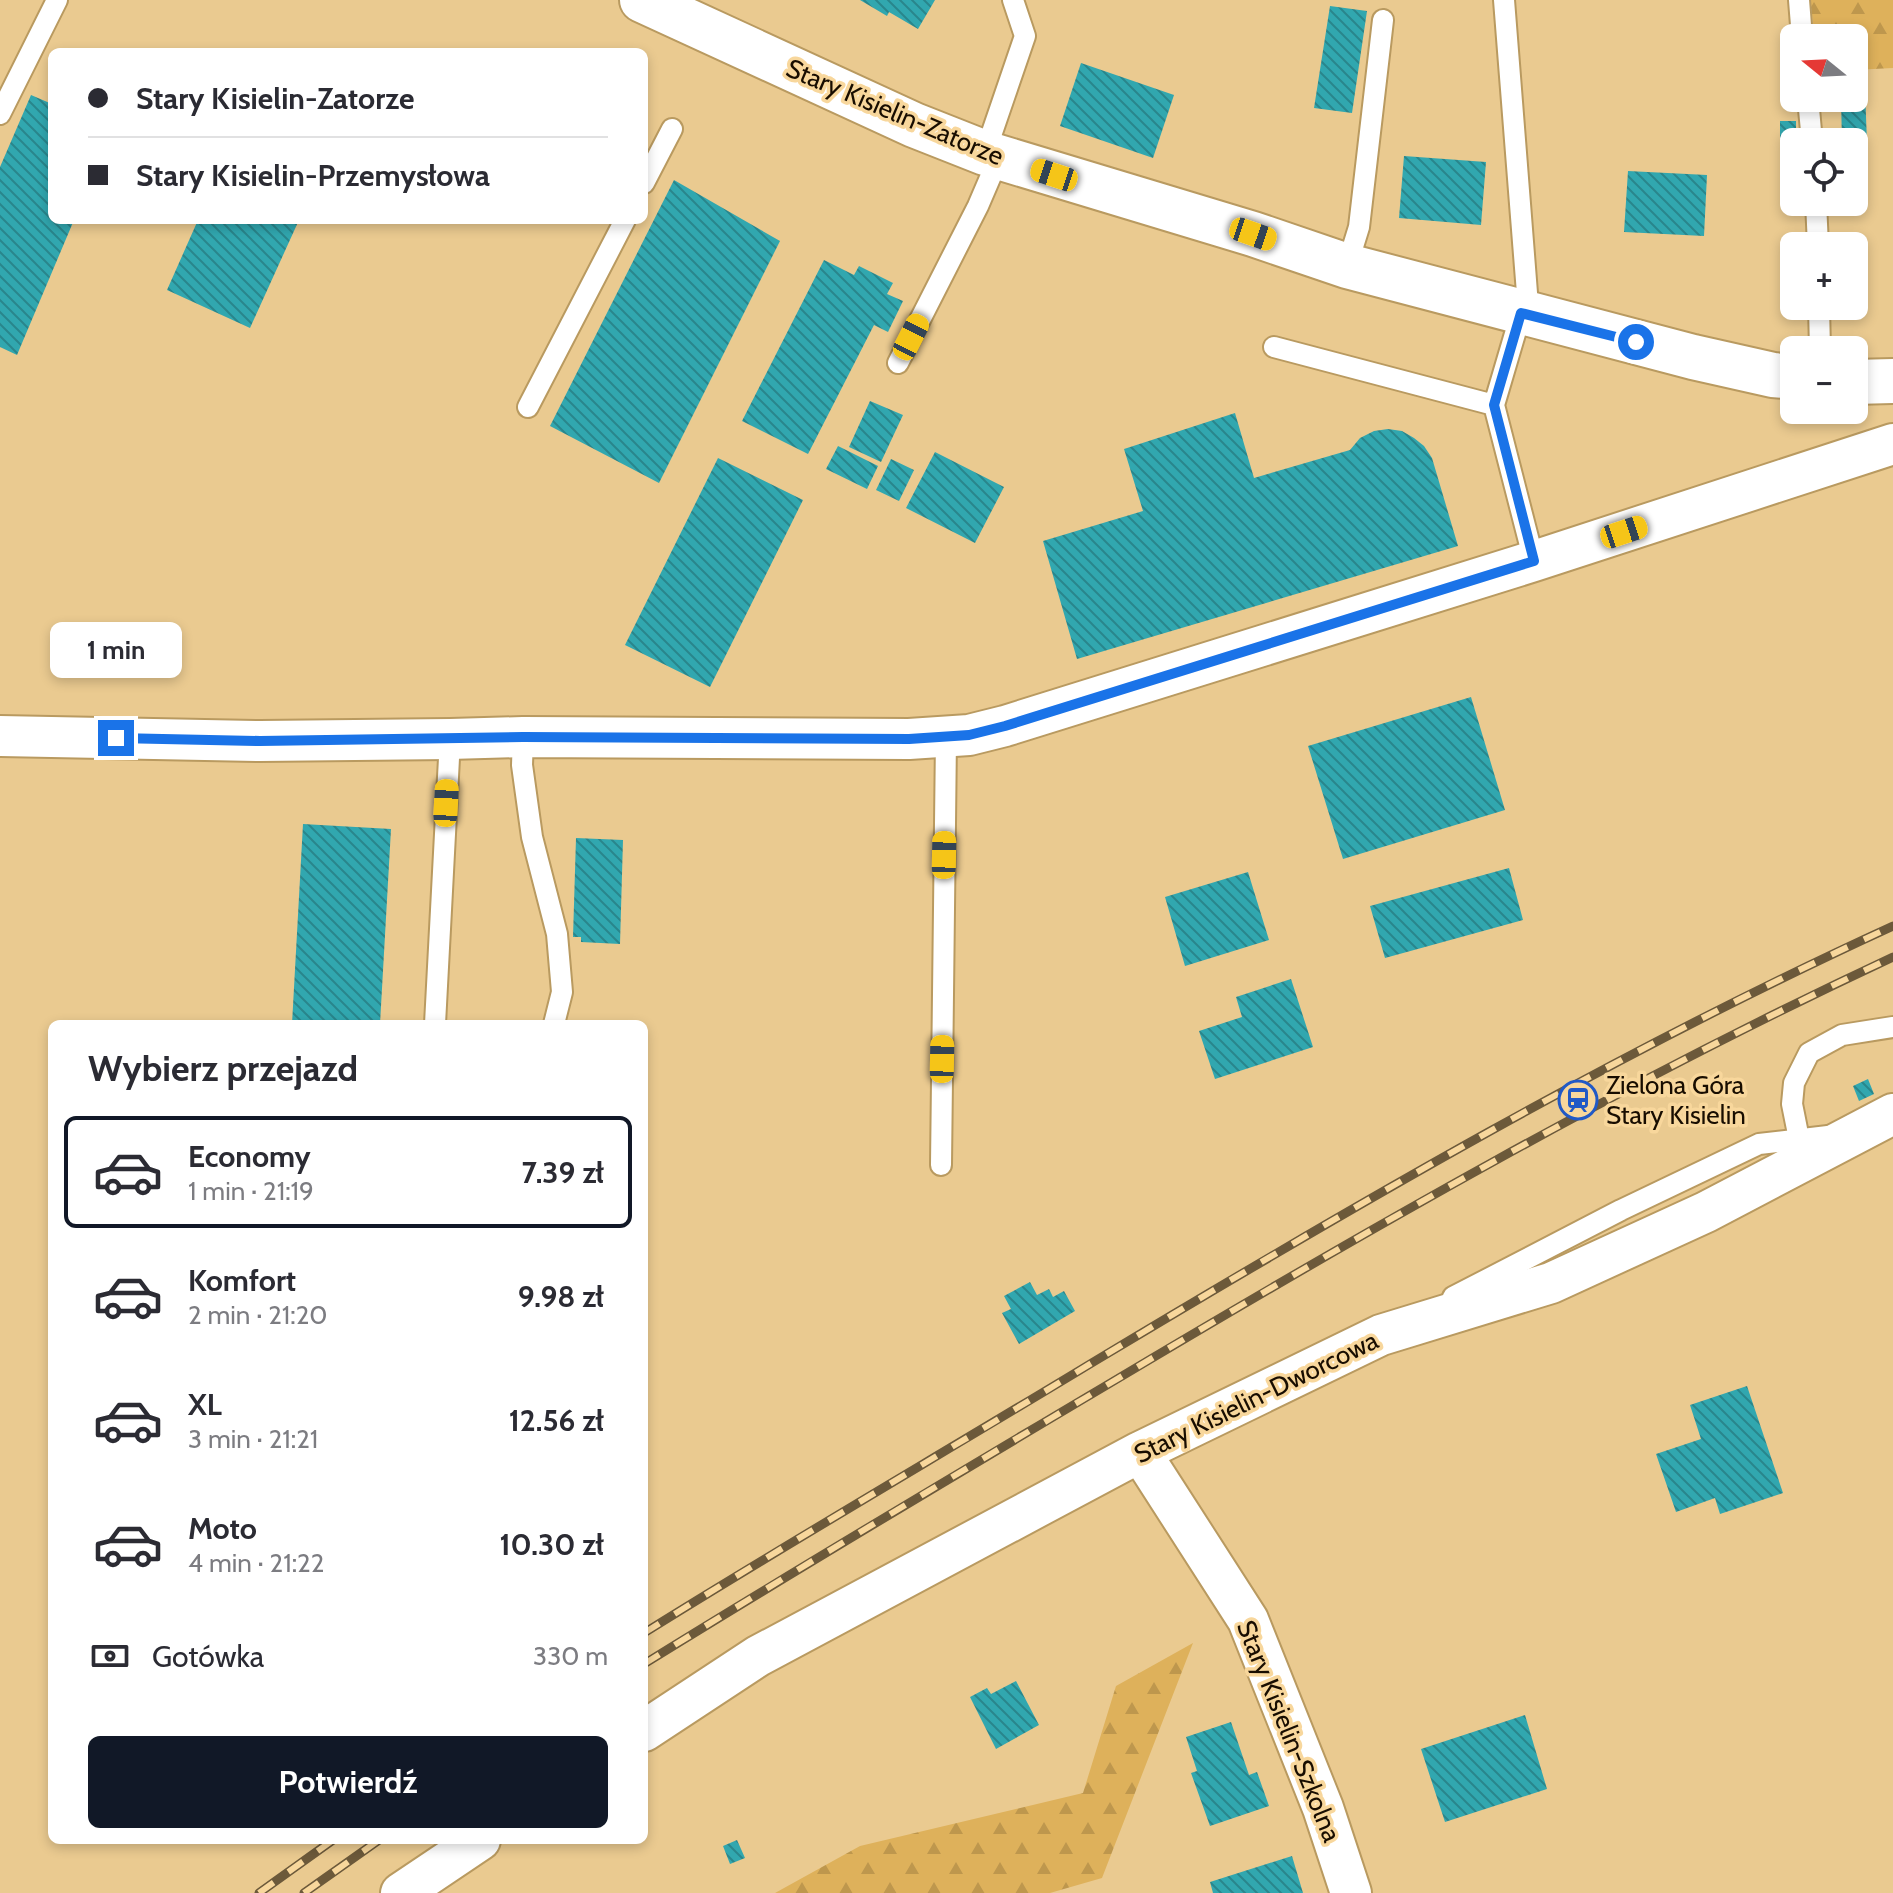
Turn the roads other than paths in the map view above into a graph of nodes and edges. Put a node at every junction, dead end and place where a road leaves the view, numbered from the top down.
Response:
1 (57, 0) edge
2 (1013, 0) edge
3 (1504, 0) edge
4 (1799, 0) edge
5 (647, 2) edge
6 (1383, 20) dead end
7 (1801, 24) edge
8 (0, 114) edge
9 (672, 129) dead end
10 (992, 155) junction
11 (648, 175) edge
12 (623, 224) edge
13 (1347, 266) junction
14 (1521, 313) junction
15 (1274, 347) dead end
16 (898, 363) dead end
17 (1780, 374) edge
18 (1893, 381) edge
19 (1868, 382) edge
20 (1494, 405) junction
21 (528, 407) dead end
22 (1893, 444) edge
23 (1534, 561) junction
24 (0, 736) edge
25 (523, 737) junction
26 (946, 738) junction
27 (450, 739) junction
28 (435, 1020) edge
29 (555, 1020) edge
30 (1893, 1027) edge
31 (1893, 1114) edge
32 (1856, 1133) junction
33 (1799, 1139) junction
34 (941, 1165) dead end
35 (1381, 1335) junction
36 (1140, 1452) junction
37 (648, 1728) edge
38 (474, 1844) edge
39 (401, 1893) edge
40 (1351, 1893) edge

1 - 8 lane
2 - 10 lane
3 - 14 lane
4 - 7 lane
5 - 10 street, Stary Kisielin-Zatorze
6 - 13 lane
9 - 11 lane
10 - 13 street, Stary Kisielin-Zatorze
10 - 16 lane
12 - 21 lane
13 - 14 street, Stary Kisielin-Zatorze
14 - 17 street, Stary Kisielin-Zatorze
14 - 20 lane
15 - 20 lane
18 - 19 street
20 - 23 lane
22 - 23 street
23 - 26 street
24 - 27 street
25 - 26 street
25 - 27 street
25 - 29 lane
26 - 34 lane
27 - 28 lane
30 - 33 lane
31 - 32 street, Stary Kisielin-Dworcowa
32 - 33 lane
32 - 35 street, Stary Kisielin-Dworcowa
33 - 35 lane
35 - 36 street, Stary Kisielin-Dworcowa
36 - 37 street, Stary Kisielin-Dworcowa
36 - 40 street, Stary Kisielin-Szkolna
38 - 39 street

